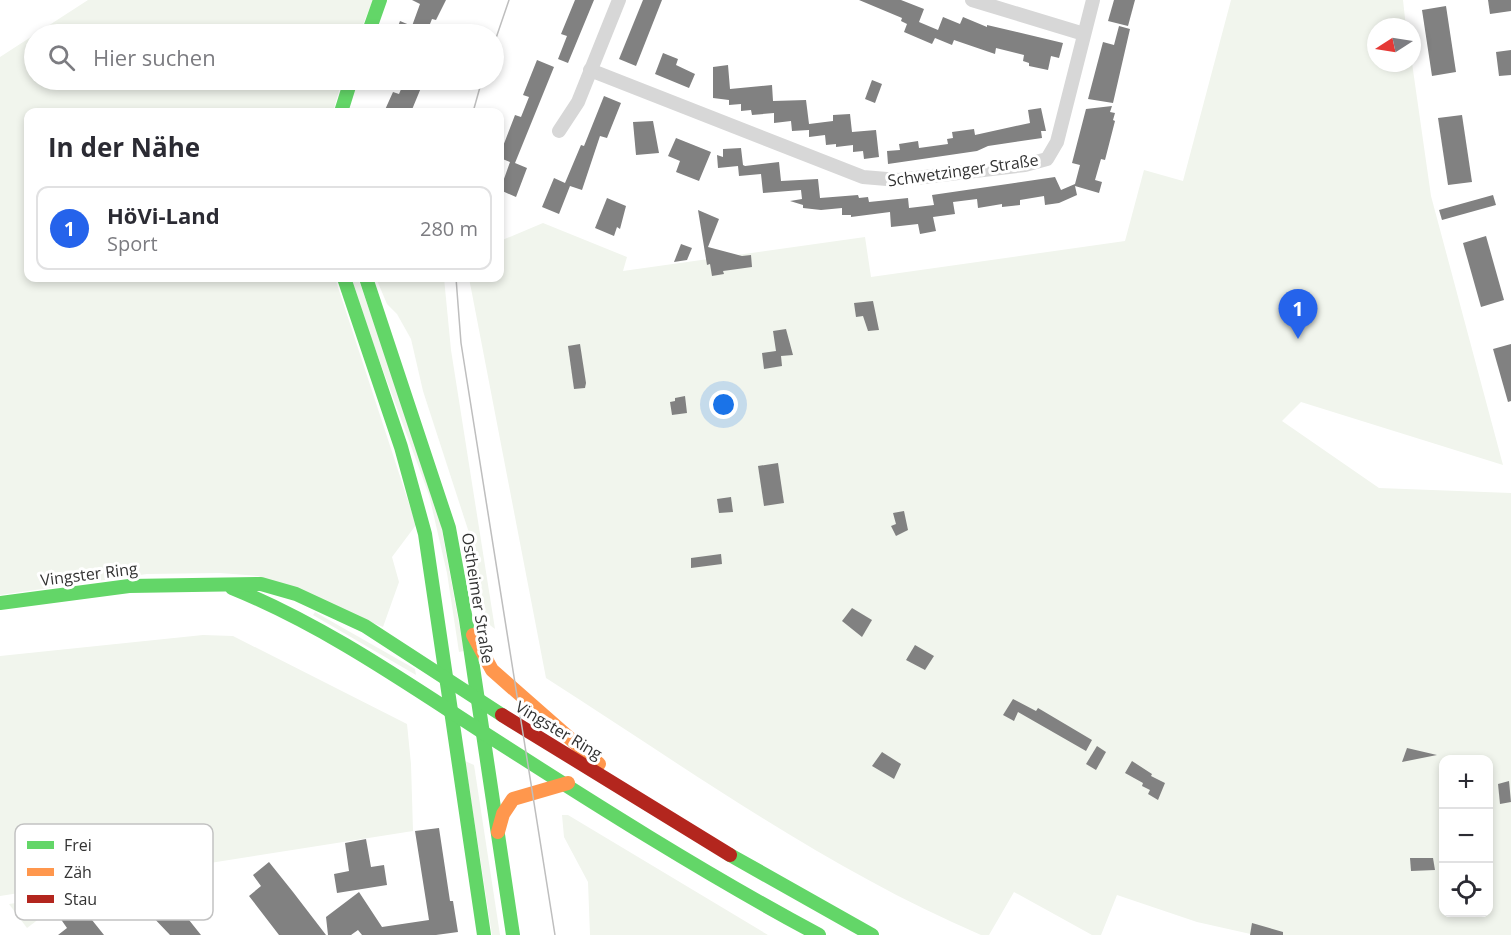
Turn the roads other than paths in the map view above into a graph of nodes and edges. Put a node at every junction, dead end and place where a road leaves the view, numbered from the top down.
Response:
1 (380, 0) edge
2 (619, 0) edge
3 (972, 0) edge
4 (1093, 0) edge
5 (372, 24) edge
6 (1084, 34) junction
7 (590, 70) junction
8 (348, 90) edge
9 (342, 108) edge
10 (559, 131) dead end
11 (345, 282) edge
12 (367, 282) edge
13 (219, 583) junction
14 (0, 603) edge
15 (466, 620) junction
16 (447, 677) junction
17 (477, 697) junction
18 (452, 712) junction
19 (482, 731) junction
20 (568, 783) junction
21 (627, 790) junction
22 (497, 834) junction
23 (484, 935) edge
24 (513, 935) edge
25 (819, 935) edge
26 (872, 935) edge

1 - 5 main road
2 - 7 street
3 - 6 street
4 - 6 street, Schwetzinger Straße
6 - 7 street, Schwetzinger Straße
7 - 10 street
8 - 9 main road
11 - 16 main road
12 - 15 main road, Ostheimer Straße
13 - 14 main road, Vingster Ring
13 - 16 main road, Vingster Ring
13 - 18 main road, Vingster Ring
15 - 17 main road, Ostheimer Straße
15 - 21 main road
16 - 17 main road, Vingster Ring
16 - 18 main road
17 - 19 main road, Ostheimer Straße
17 - 21 main road, Vingster Ring
18 - 19 main road, Vingster Ring
18 - 23 main road
19 - 20 main road, Vingster Ring
19 - 22 main road, Ostheimer Straße
20 - 22 main road
20 - 25 main road, Vingster Ring
21 - 26 main road, Vingster Ring
22 - 24 main road, Ostheimer Straße

